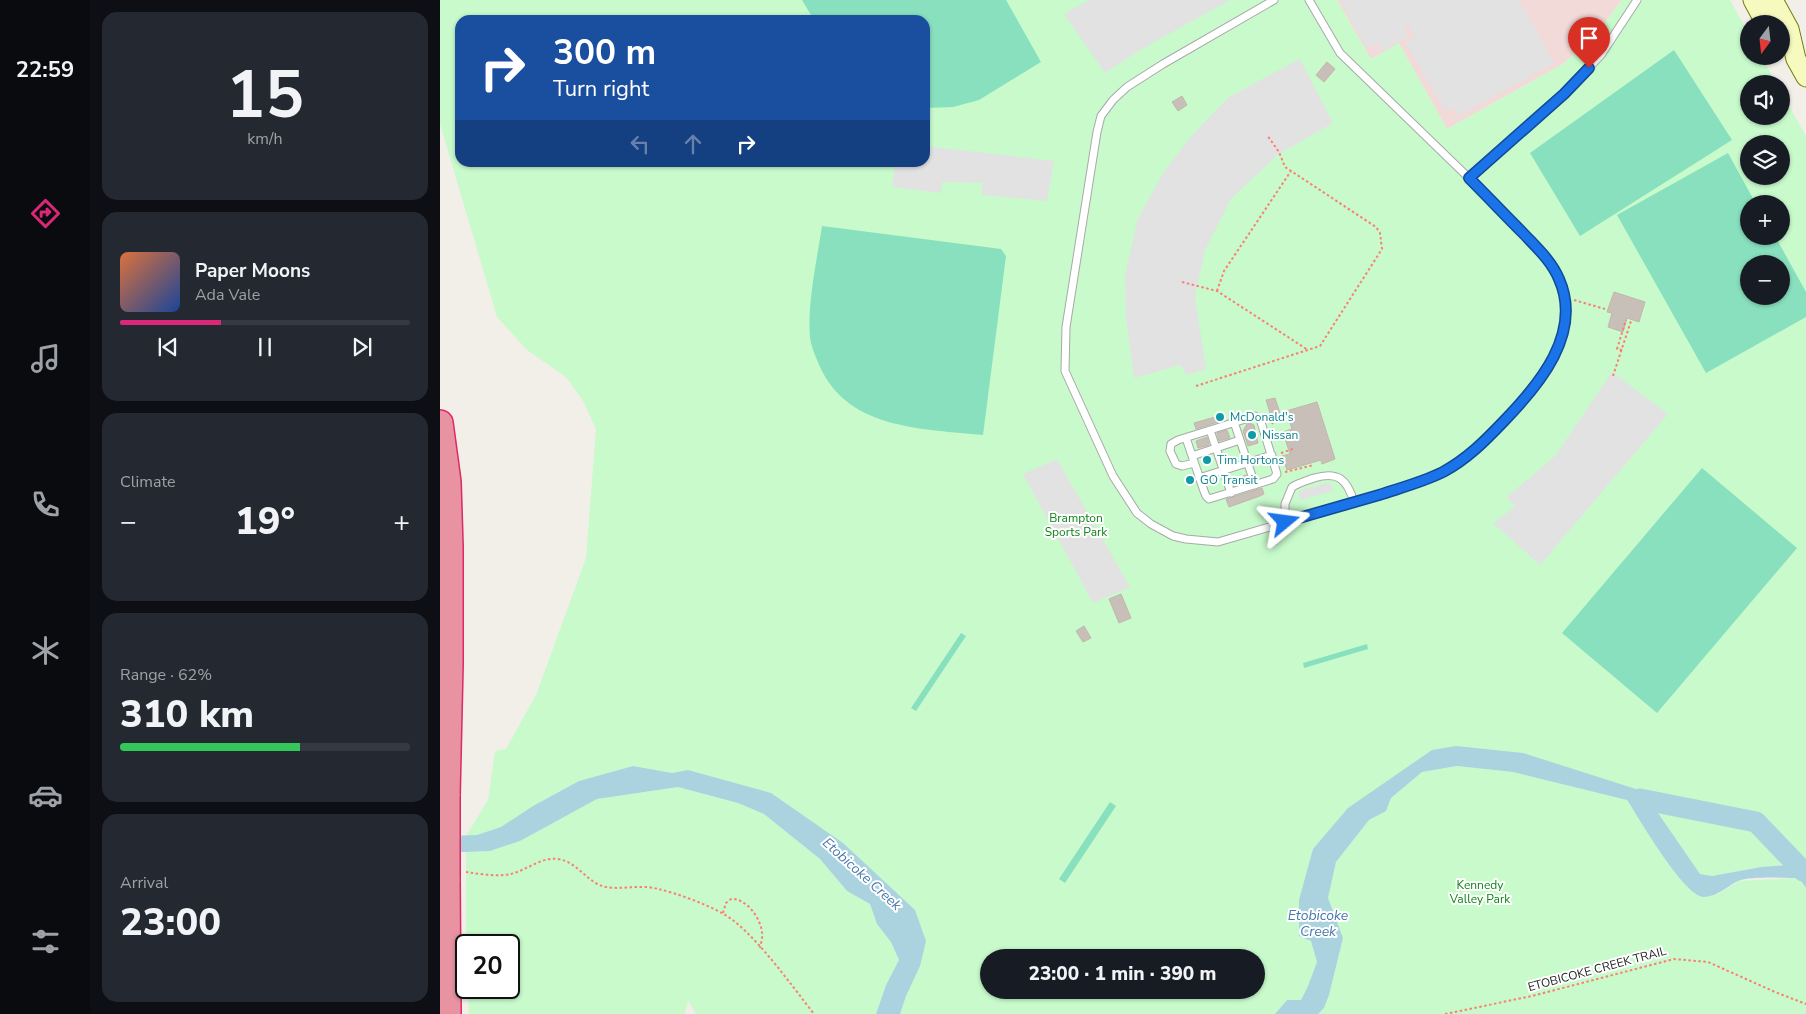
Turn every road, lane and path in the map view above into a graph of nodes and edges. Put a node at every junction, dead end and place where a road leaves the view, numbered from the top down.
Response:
1 (1274, 0) edge
2 (1309, 0) edge
3 (1637, 0) edge
4 (1753, 0) edge
5 (1772, 0) edge
6 (1761, 15) edge
7 (1790, 53) edge
8 (1796, 59) junction
9 (1806, 77) edge
10 (1266, 135) dead end
11 (1291, 171) junction
12 (1469, 178) junction
13 (1182, 282) dead end
14 (1217, 291) junction
15 (1564, 297) junction
16 (1605, 309) dead end
17 (1626, 320) dead end
18 (1631, 321) dead end
19 (1308, 350) junction
20 (1622, 350) junction
21 (1613, 376) dead end
22 (1196, 386) dead end
23 (1276, 415) dead end
24 (1234, 422) junction
25 (440, 423) edge
26 (1268, 425) dead end
27 (1210, 430) junction
28 (1186, 438) junction
29 (1240, 440) junction
30 (1216, 448) junction
31 (1293, 449) dead end
32 (1275, 454) junction
33 (1193, 459) junction
34 (1247, 463) junction
35 (1223, 470) junction
36 (1316, 470) dead end
37 (1284, 472) dead end
38 (1200, 478) junction
39 (1254, 485) junction
40 (1231, 493) junction
41 (1354, 502) junction
42 (1285, 522) junction
43 (456, 875) junction
44 (723, 913) junction
45 (760, 948) junction
46 (1806, 1004) edge
47 (448, 1014) edge
48 (814, 1014) edge
49 (1445, 1014) edge

1 - 42 lane
2 - 12 lane
3 - 12 lane
4 - 6 main road
5 - 8 main road
7 - 8 main road
8 - 9 main road
10 - 11 path
11 - 14 path
11 - 19 path
12 - 15 lane
13 - 14 path
14 - 19 path
15 - 16 path
15 - 41 lane
17 - 20 path
18 - 20 path
19 - 22 path
20 - 21 path
23 - 26 path
24 - 27 lane
24 - 29 lane
24 - 32 lane
25 - 43 highway, bridge
27 - 28 lane
27 - 30 lane
28 - 33 lane
28 - 33 lane
29 - 30 lane
29 - 34 lane
30 - 33 lane
30 - 35 lane
31 - 32 path
32 - 34 lane
32 - 39 lane
33 - 38 lane
34 - 35 lane
34 - 39 lane
35 - 38 lane
35 - 40 lane
36 - 37 path
38 - 40 lane
39 - 40 lane
41 - 42 lane
41 - 42 lane
43 - 44 path
43 - 47 highway
44 - 45 path
44 - 45 path
45 - 48 path
46 - 49 path, ETOBICOKE CREEK TRAIL

